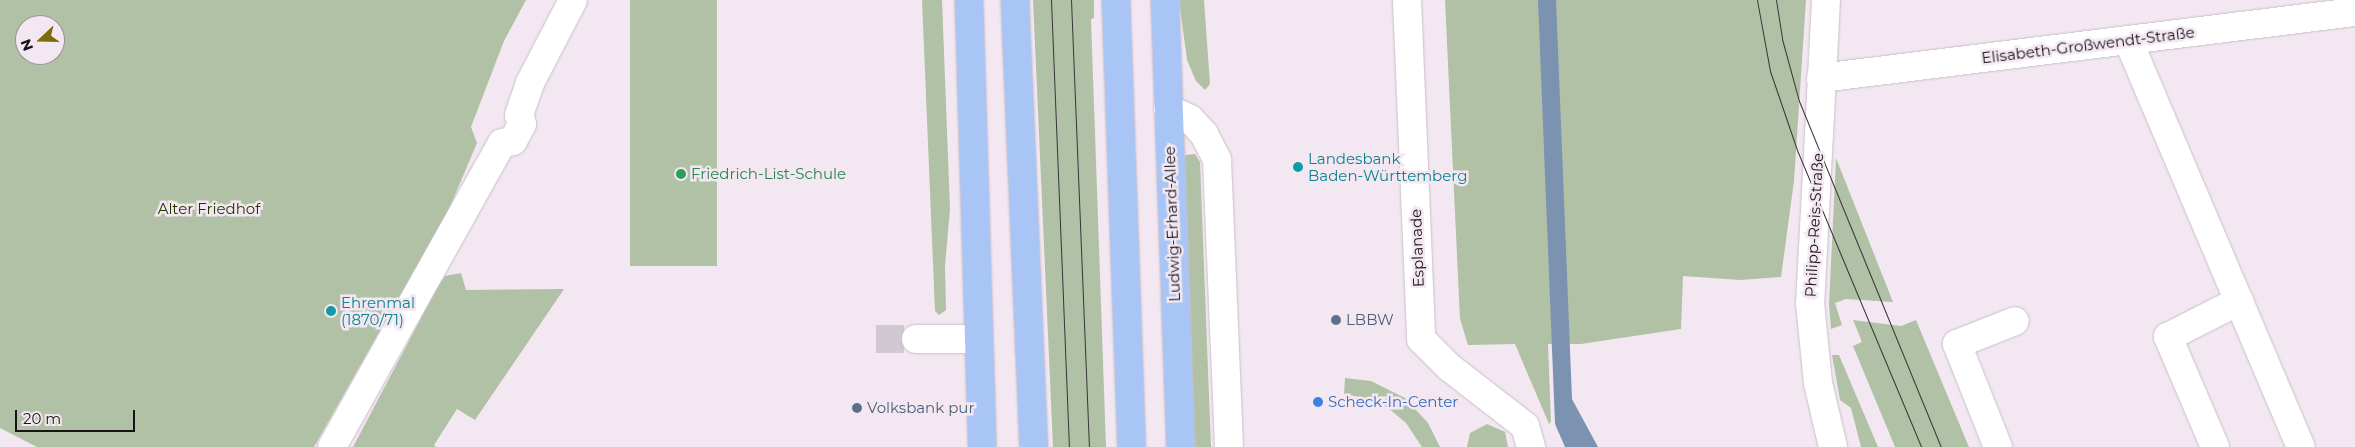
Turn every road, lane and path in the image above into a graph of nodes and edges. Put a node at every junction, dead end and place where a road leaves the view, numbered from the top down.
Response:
1 (573, 0) edge
2 (969, 0) edge
3 (1015, 0) edge
4 (1116, 0) edge
5 (1165, 0) edge
6 (1407, 0) edge
7 (1826, 0) edge
8 (2355, 12) edge
9 (2128, 40) junction
10 (1821, 78) junction
11 (1168, 109) junction
12 (2239, 301) junction
13 (2014, 321) dead end
14 (977, 339) junction
15 (916, 340) tunnel mouth
16 (332, 447) edge
17 (982, 447) edge
18 (1034, 447) edge
19 (1132, 447) edge
20 (1181, 447) edge
21 (1229, 447) edge
22 (1531, 447) edge
23 (1833, 447) edge
24 (1998, 447) edge
25 (2215, 447) edge
26 (2301, 447) edge

1 - 16 street
2 - 14 main road
3 - 18 main road
4 - 19 main road
5 - 11 main road, Ludwig-Erhard-Allee
6 - 22 street, Esplanade
7 - 10 street, Philipp-Reis-Straße
8 - 9 street, Elisabeth-Großwendt-Straße
9 - 10 street, Elisabeth-Großwendt-Straße
9 - 12 street
10 - 23 street, Philipp-Reis-Straße
11 - 20 main road, Ludwig-Erhard-Allee
11 - 21 street
12 - 25 street
12 - 26 street
13 - 24 street
14 - 15 street
14 - 17 main road

